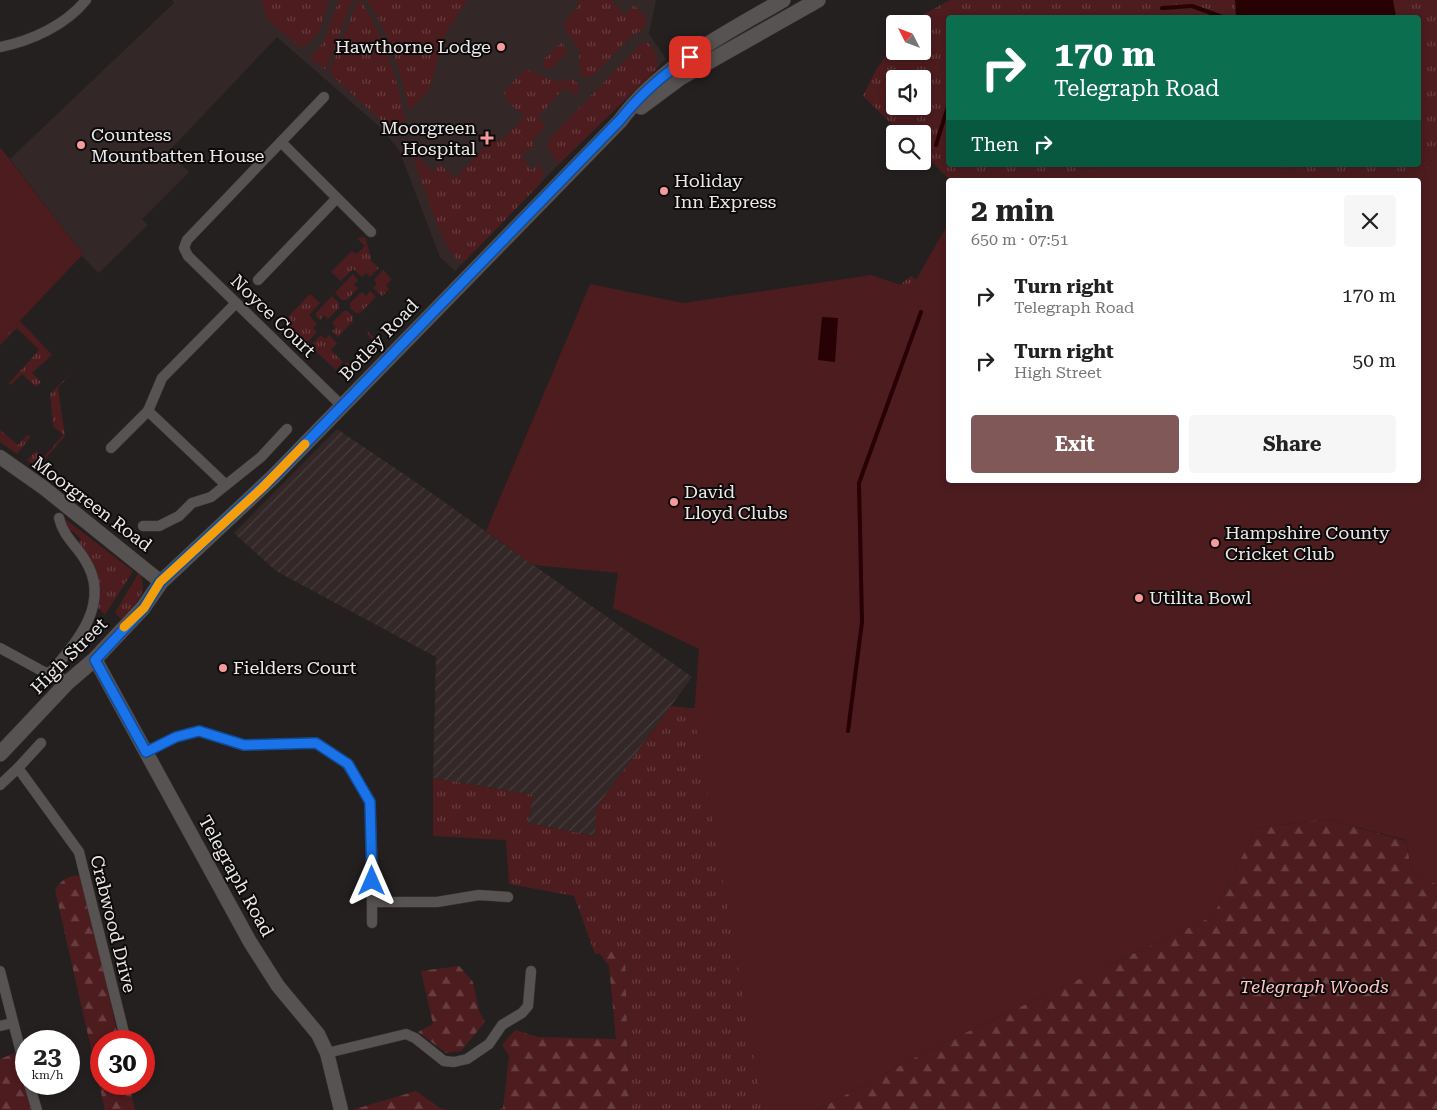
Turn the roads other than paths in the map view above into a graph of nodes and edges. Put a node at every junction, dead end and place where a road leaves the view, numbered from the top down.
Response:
1 (86, 0) edge
2 (784, 0) edge
3 (818, 0) edge
4 (0, 47) edge
5 (324, 97) dead end
6 (620, 120) junction
7 (281, 142) junction
8 (336, 199) junction
9 (371, 232) dead end
10 (258, 280) dead end
11 (236, 303) junction
12 (342, 406) junction
13 (148, 411) junction
14 (287, 428) dead end
15 (111, 448) dead end
16 (0, 457) edge
17 (225, 484) junction
18 (59, 518) dead end
19 (143, 526) dead end
20 (160, 582) junction
21 (0, 648) edge
22 (95, 660) junction
23 (50, 673) junction
24 (67, 683) junction
25 (41, 743) dead end
26 (146, 752) junction
27 (0, 754) edge
28 (18, 768) junction
29 (0, 786) edge
30 (508, 897) dead end
31 (372, 902) junction
32 (372, 923) dead end
33 (0, 971) edge
34 (530, 971) dead end
35 (13, 1023) junction
36 (0, 1026) edge
37 (123, 1030) edge
38 (15, 1031) edge
39 (327, 1053) junction
40 (32, 1095) edge
41 (37, 1110) edge
42 (341, 1110) edge

1 - 4 street
2 - 6 main road, Botley Road
3 - 6 main road, Botley Road
5 - 7 street
6 - 12 main road, Botley Road
7 - 8 street
7 - 11 street, Noyce Court
8 - 9 street
8 - 10 street
11 - 12 street, Noyce Court
11 - 13 street
12 - 20 main road, Botley Road
13 - 15 street
13 - 17 street
14 - 17 street
16 - 20 street, Moorgreen Road
17 - 19 street
18 - 23 street
20 - 22 main road, High Street
21 - 23 street
22 - 24 main road, High Street
22 - 26 street, Telegraph Road
23 - 24 street
24 - 27 main road, High Street
25 - 28 street
26 - 31 street
26 - 39 street, Telegraph Road
28 - 29 street
28 - 37 street, Crabwood Drive
30 - 31 street
31 - 32 street
33 - 35 street
34 - 39 street
35 - 36 street
35 - 38 street
39 - 42 street, Telegraph Road
40 - 41 street

